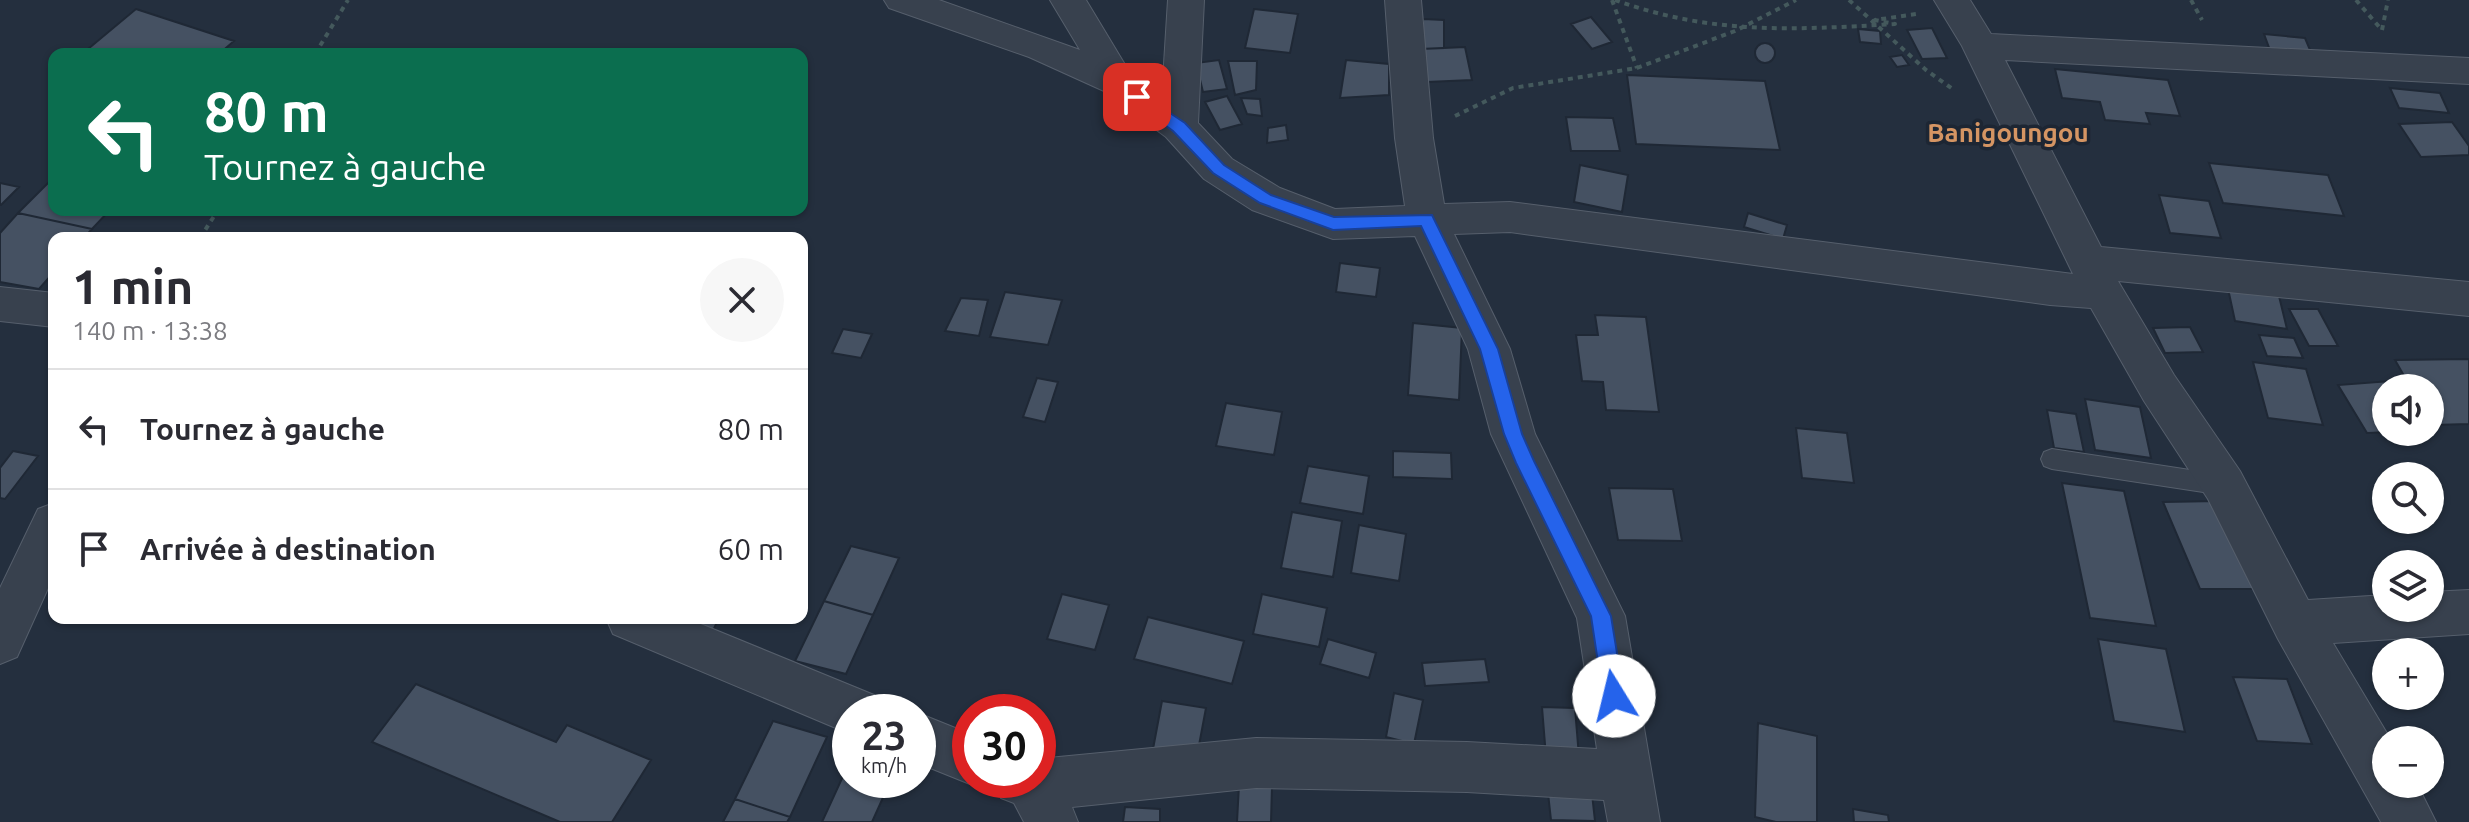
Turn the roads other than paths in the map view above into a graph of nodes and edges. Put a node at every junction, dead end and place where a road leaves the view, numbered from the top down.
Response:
1 (902, 0) edge
2 (1068, 0) edge
3 (1186, 0) edge
4 (1403, 0) edge
5 (1955, 5) edge
6 (1980, 46) junction
7 (2469, 71) edge
8 (1117, 82) junction
9 (1179, 127) junction
10 (1427, 220) junction
11 (2096, 277) junction
12 (2469, 299) edge
13 (0, 304) edge
14 (48, 309) edge
15 (2052, 459) dead end
16 (2224, 485) junction
17 (48, 543) edge
18 (2469, 612) edge
19 (2295, 623) junction
20 (644, 624) edge
21 (0, 641) edge
22 (832, 702) edge
23 (2372, 756) edge
24 (1056, 793) edge
25 (2396, 798) edge
26 (1630, 799) edge
27 (2410, 822) edge

1 - 8 street
2 - 8 street
3 - 9 street
4 - 10 street
5 - 6 street
6 - 7 street
6 - 11 street
8 - 9 street
9 - 10 street
10 - 11 street
10 - 26 street
11 - 12 street
11 - 16 street
13 - 14 street
15 - 16 lane
16 - 19 street
17 - 21 street
18 - 19 street
19 - 23 street
20 - 22 street
24 - 26 street
25 - 27 street

